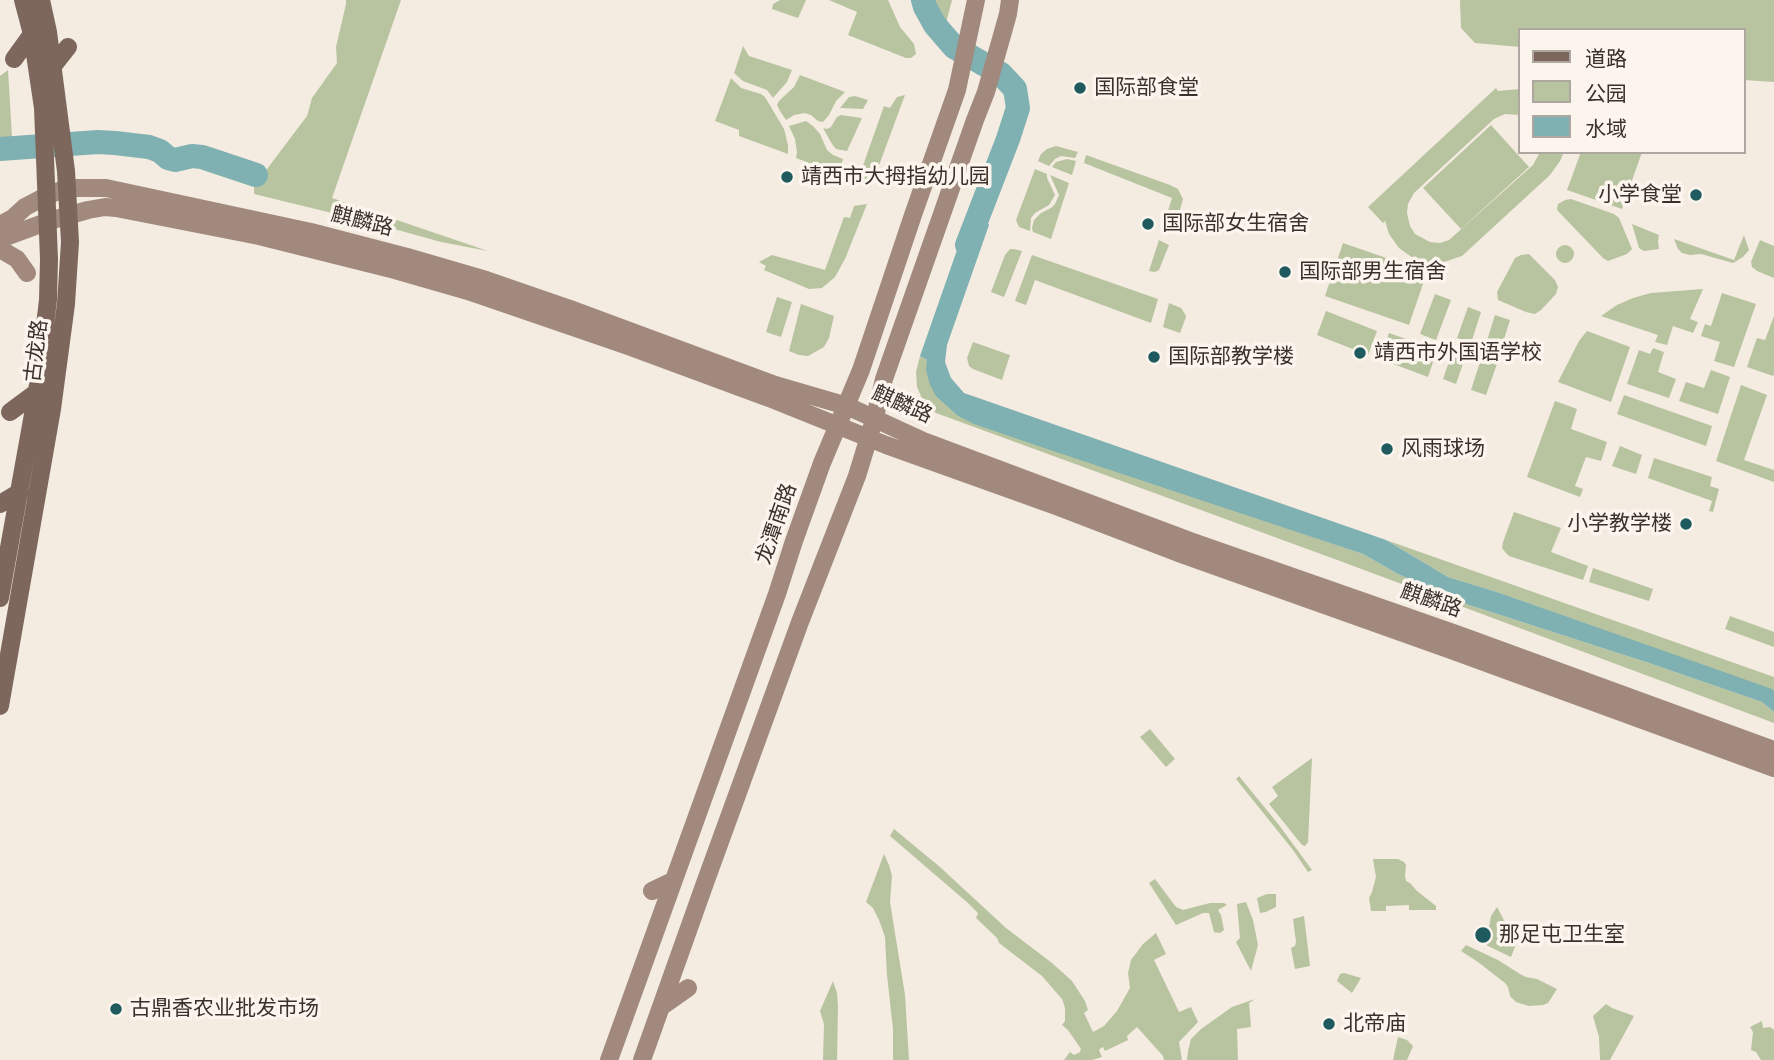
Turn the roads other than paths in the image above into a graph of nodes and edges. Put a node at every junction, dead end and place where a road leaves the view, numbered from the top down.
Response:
1 (23, 0) edge
2 (41, 0) edge
3 (975, 0) edge
4 (1010, 0) edge
5 (32, 34) junction
6 (68, 47) dead end
7 (14, 59) dead end
8 (53, 66) junction
9 (52, 131) junction
10 (67, 188) junction
11 (48, 195) junction
12 (959, 208) dead end
13 (941, 215) junction
14 (68, 216) junction
15 (49, 221) junction
16 (0, 225) edge
17 (0, 239) edge
18 (0, 249) edge
19 (27, 273) dead end
20 (37, 392) junction
21 (71, 400) dead end
22 (847, 406) junction
23 (52, 409) junction
24 (10, 412) dead end
25 (875, 417) junction
26 (838, 425) junction
27 (869, 437) junction
28 (20, 492) junction
29 (0, 504) edge
30 (1, 588) edge
31 (38, 594) dead end
32 (19, 603) junction
33 (0, 706) edge
34 (1768, 757) edge
35 (673, 881) junction
36 (652, 891) dead end
37 (688, 988) dead end
38 (661, 1007) junction
39 (609, 1060) edge
40 (642, 1060) edge

1 - 5 main road, 古龙路
2 - 8 main road, 古龙路
3 - 22 main road, 龙潭南路
4 - 13 main road
5 - 7 main road
5 - 9 main road, 古龙路
6 - 8 main road
8 - 9 main road, 古龙路
9 - 10 main road, 古龙路
9 - 11 main road, 古龙路
10 - 11 main road, 麒麟路
10 - 14 main road, 古龙路
10 - 22 main road, 麒麟路
11 - 15 main road, 古龙路
11 - 16 main road, 麒麟路
12 - 13 main road
13 - 25 main road
14 - 15 main road, 麒麟路
14 - 23 main road, 古龙路
14 - 26 main road, 麒麟路
15 - 17 main road, 麒麟路
15 - 20 main road, 古龙路
18 - 19 main road
20 - 24 main road
20 - 28 main road, 古龙路
21 - 23 main road
22 - 25 main road, 麒麟路
22 - 26 main road, 龙潭南路
23 - 32 main road, 古龙路
25 - 27 main road
25 - 34 main road, 麒麟路
26 - 27 main road, 麒麟路
26 - 35 main road, 龙潭南路
27 - 34 main road, 麒麟路
27 - 38 main road
28 - 29 main road
28 - 30 main road, 古龙路
31 - 32 main road
32 - 33 main road, 古龙路
35 - 36 main road
35 - 39 main road, 龙潭南路
37 - 38 main road
38 - 40 main road

